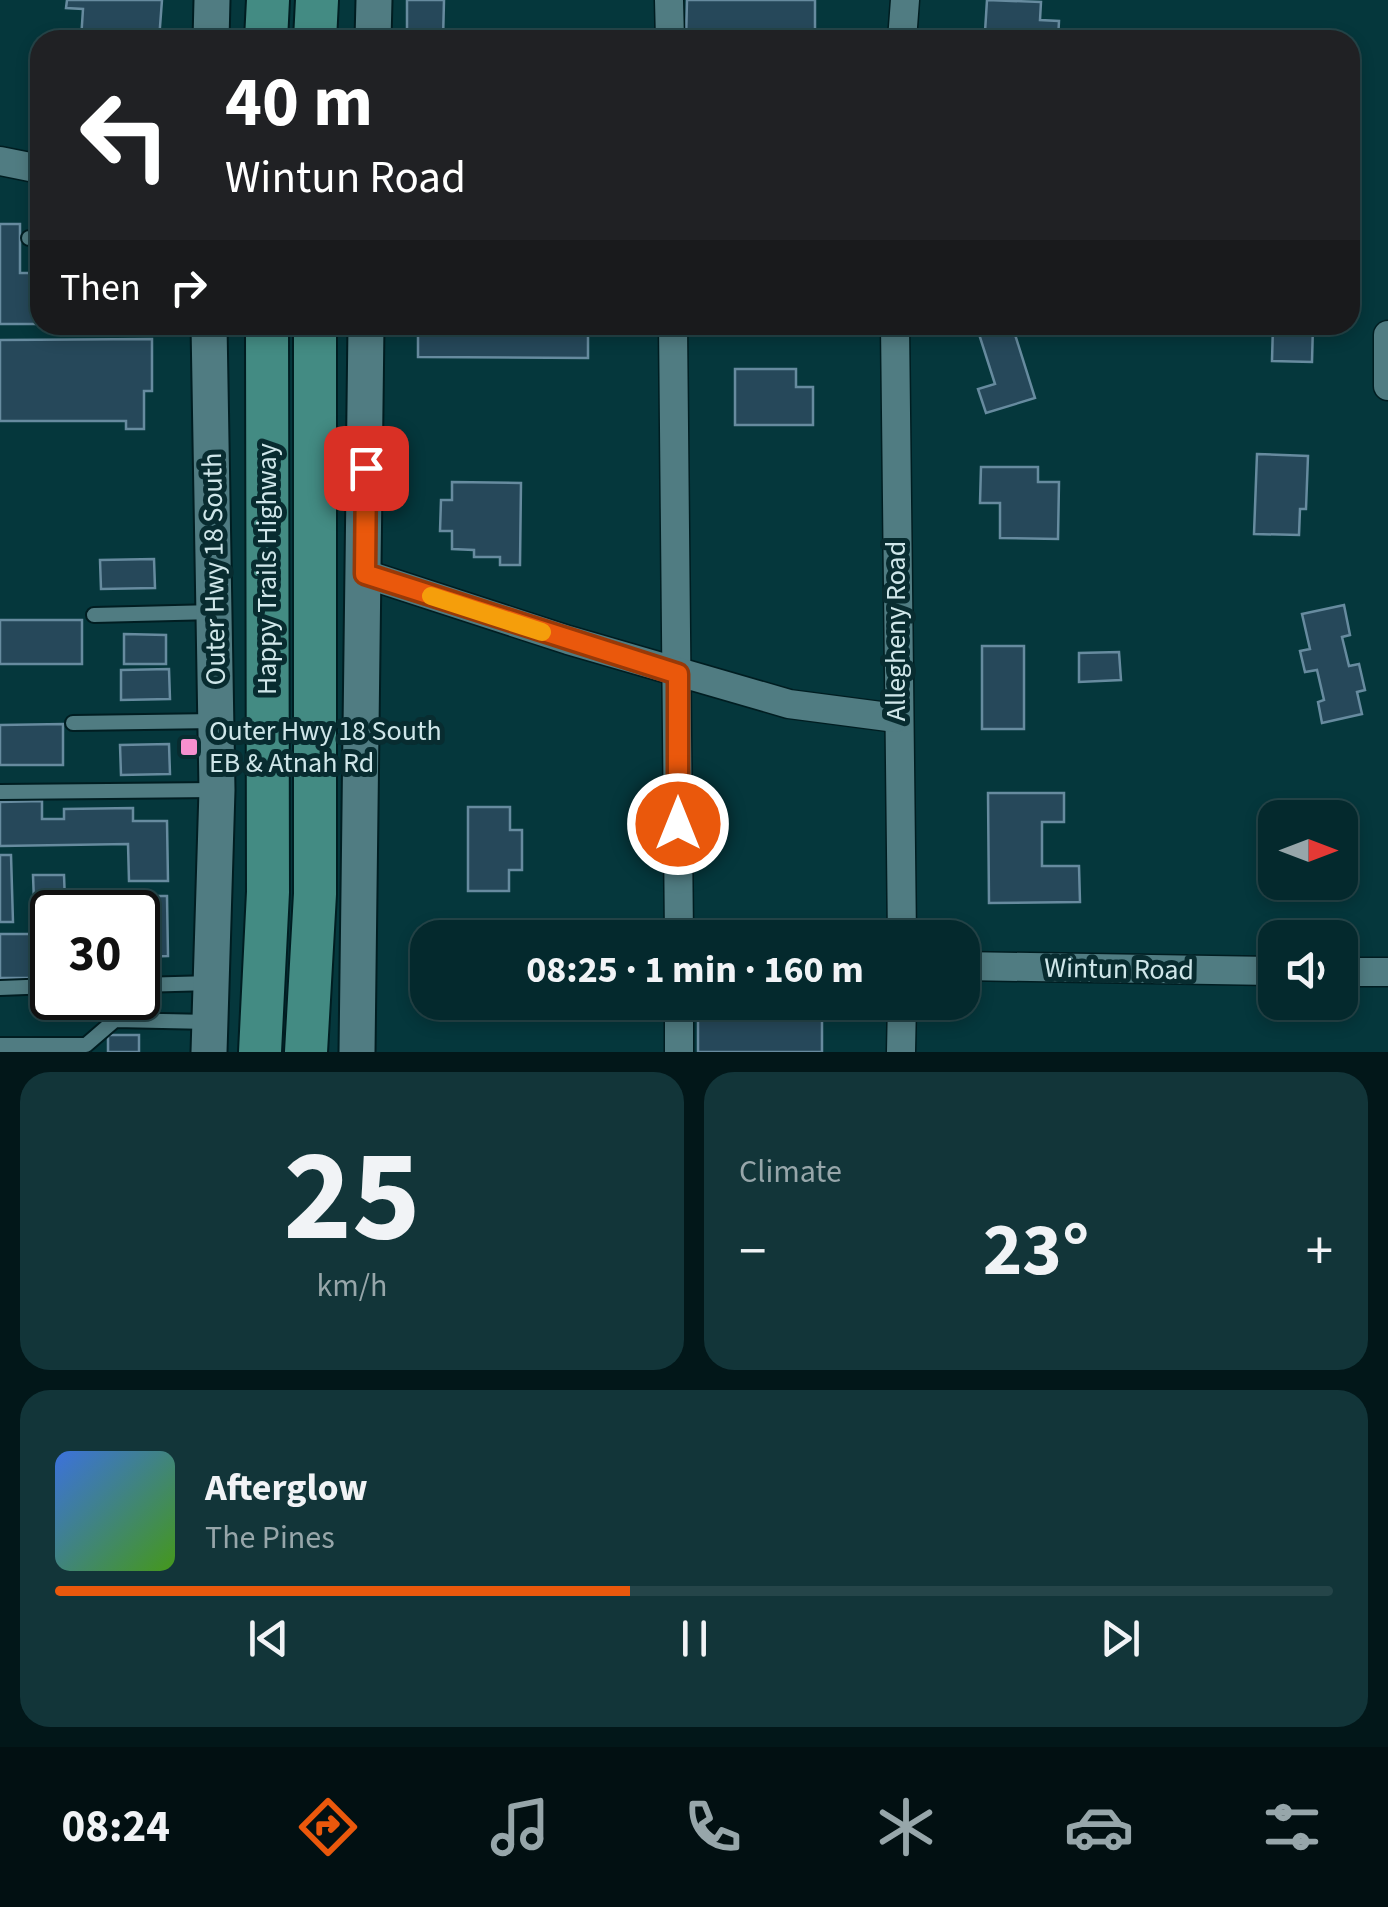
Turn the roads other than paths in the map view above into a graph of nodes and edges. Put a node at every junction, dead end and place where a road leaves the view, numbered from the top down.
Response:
1 (212, 0) edge
2 (268, 0) edge
3 (317, 0) edge
4 (374, 0) edge
5 (669, 0) edge
6 (905, 0) edge
7 (211, 30) edge
8 (266, 30) edge
9 (315, 30) edge
10 (373, 30) edge
11 (670, 30) edge
12 (903, 30) edge
13 (0, 161) edge
14 (30, 167) edge
15 (1388, 334) edge
16 (209, 335) edge
17 (267, 335) edge
18 (315, 335) edge
19 (366, 335) edge
20 (674, 335) edge
21 (896, 335) edge
22 (1388, 386) edge
23 (365, 574) junction
24 (216, 612) junction
25 (94, 615) dead end
26 (678, 674) junction
27 (896, 718) junction
28 (217, 722) junction
29 (73, 723) dead end
30 (217, 790) junction
31 (0, 792) edge
32 (678, 920) edge
33 (902, 920) edge
34 (980, 966) edge
35 (1258, 971) edge
36 (1358, 972) edge
37 (1388, 972) edge
38 (213, 983) junction
39 (160, 984) edge
40 (30, 987) edge
41 (0, 988) edge
42 (679, 1020) edge
43 (902, 1020) edge
44 (210, 1037) edge
45 (0, 1046) edge
46 (260, 1052) edge
47 (306, 1052) edge
48 (357, 1052) edge
49 (679, 1052) edge
50 (902, 1052) edge

1 - 7 street
2 - 8 main road
3 - 9 main road
4 - 10 street
5 - 11 street
6 - 12 street
13 - 14 street
15 - 22 street
16 - 24 street, Outer Hwy 18 South
17 - 46 main road, Happy Trails Highway
18 - 47 main road, Happy Trails Highway
19 - 23 street
20 - 26 street
21 - 27 street, Allegheny Road
23 - 26 street
23 - 48 street
24 - 25 lane
24 - 28 street, Outer Hwy 18 South
26 - 27 street
26 - 32 street
27 - 33 street, Allegheny Road
28 - 29 lane
28 - 30 street, Outer Hwy 18 South
30 - 31 lane
30 - 38 street, Outer Hwy 18 South
34 - 35 street, Wintun Road
36 - 37 street
38 - 39 lane
38 - 44 street, Outer Hwy 18 South
40 - 41 lane
42 - 49 street
43 - 50 street
44 - 45 lane

